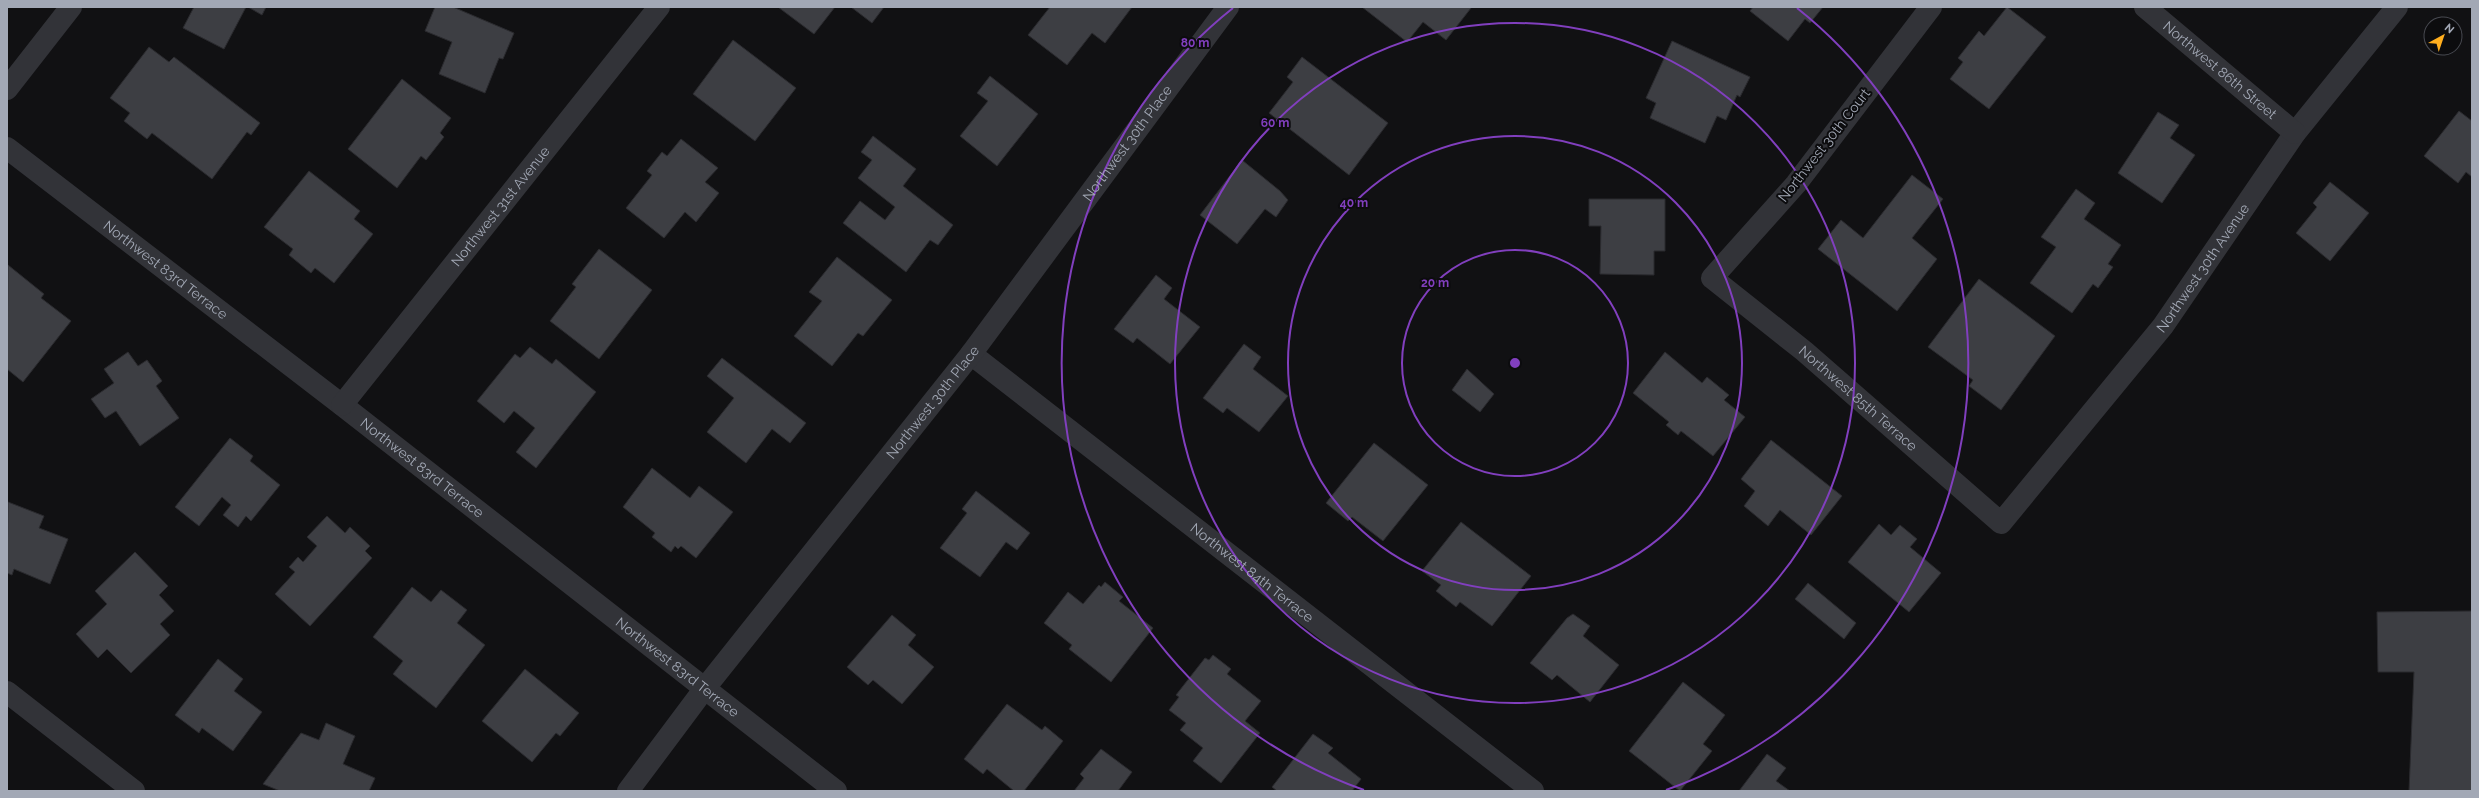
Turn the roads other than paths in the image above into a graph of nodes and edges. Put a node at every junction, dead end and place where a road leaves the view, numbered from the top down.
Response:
1 (71, 7) edge
2 (659, 7) edge
3 (1228, 7) edge
4 (1931, 7) edge
5 (2144, 7) edge
6 (2397, 7) edge
7 (7, 89) edge
8 (2295, 133) junction
9 (7, 148) edge
10 (1712, 278) joint
11 (971, 354) junction
12 (342, 404) junction
13 (2001, 523) joint
14 (704, 688) junction
15 (7, 692) edge
16 (134, 791) edge
17 (628, 791) edge
18 (836, 791) edge
19 (1533, 791) edge

1 - 7 street
2 - 12 street, Northwest 31st Avenue
3 - 11 street, Northwest 30th Place
4 - 10 street, Northwest 30th Court
5 - 8 street, Northwest 86th Street
6 - 8 street, Northwest 30th Avenue
8 - 13 street, Northwest 30th Avenue
9 - 12 street, Northwest 83rd Terrace
10 - 13 street, Northwest 85th Terrace
11 - 14 street, Northwest 30th Place
11 - 19 street, Northwest 84th Terrace
12 - 14 street, Northwest 83rd Terrace
14 - 17 street, Northwest 30th Place
14 - 18 street, Northwest 83rd Terrace
15 - 16 street

